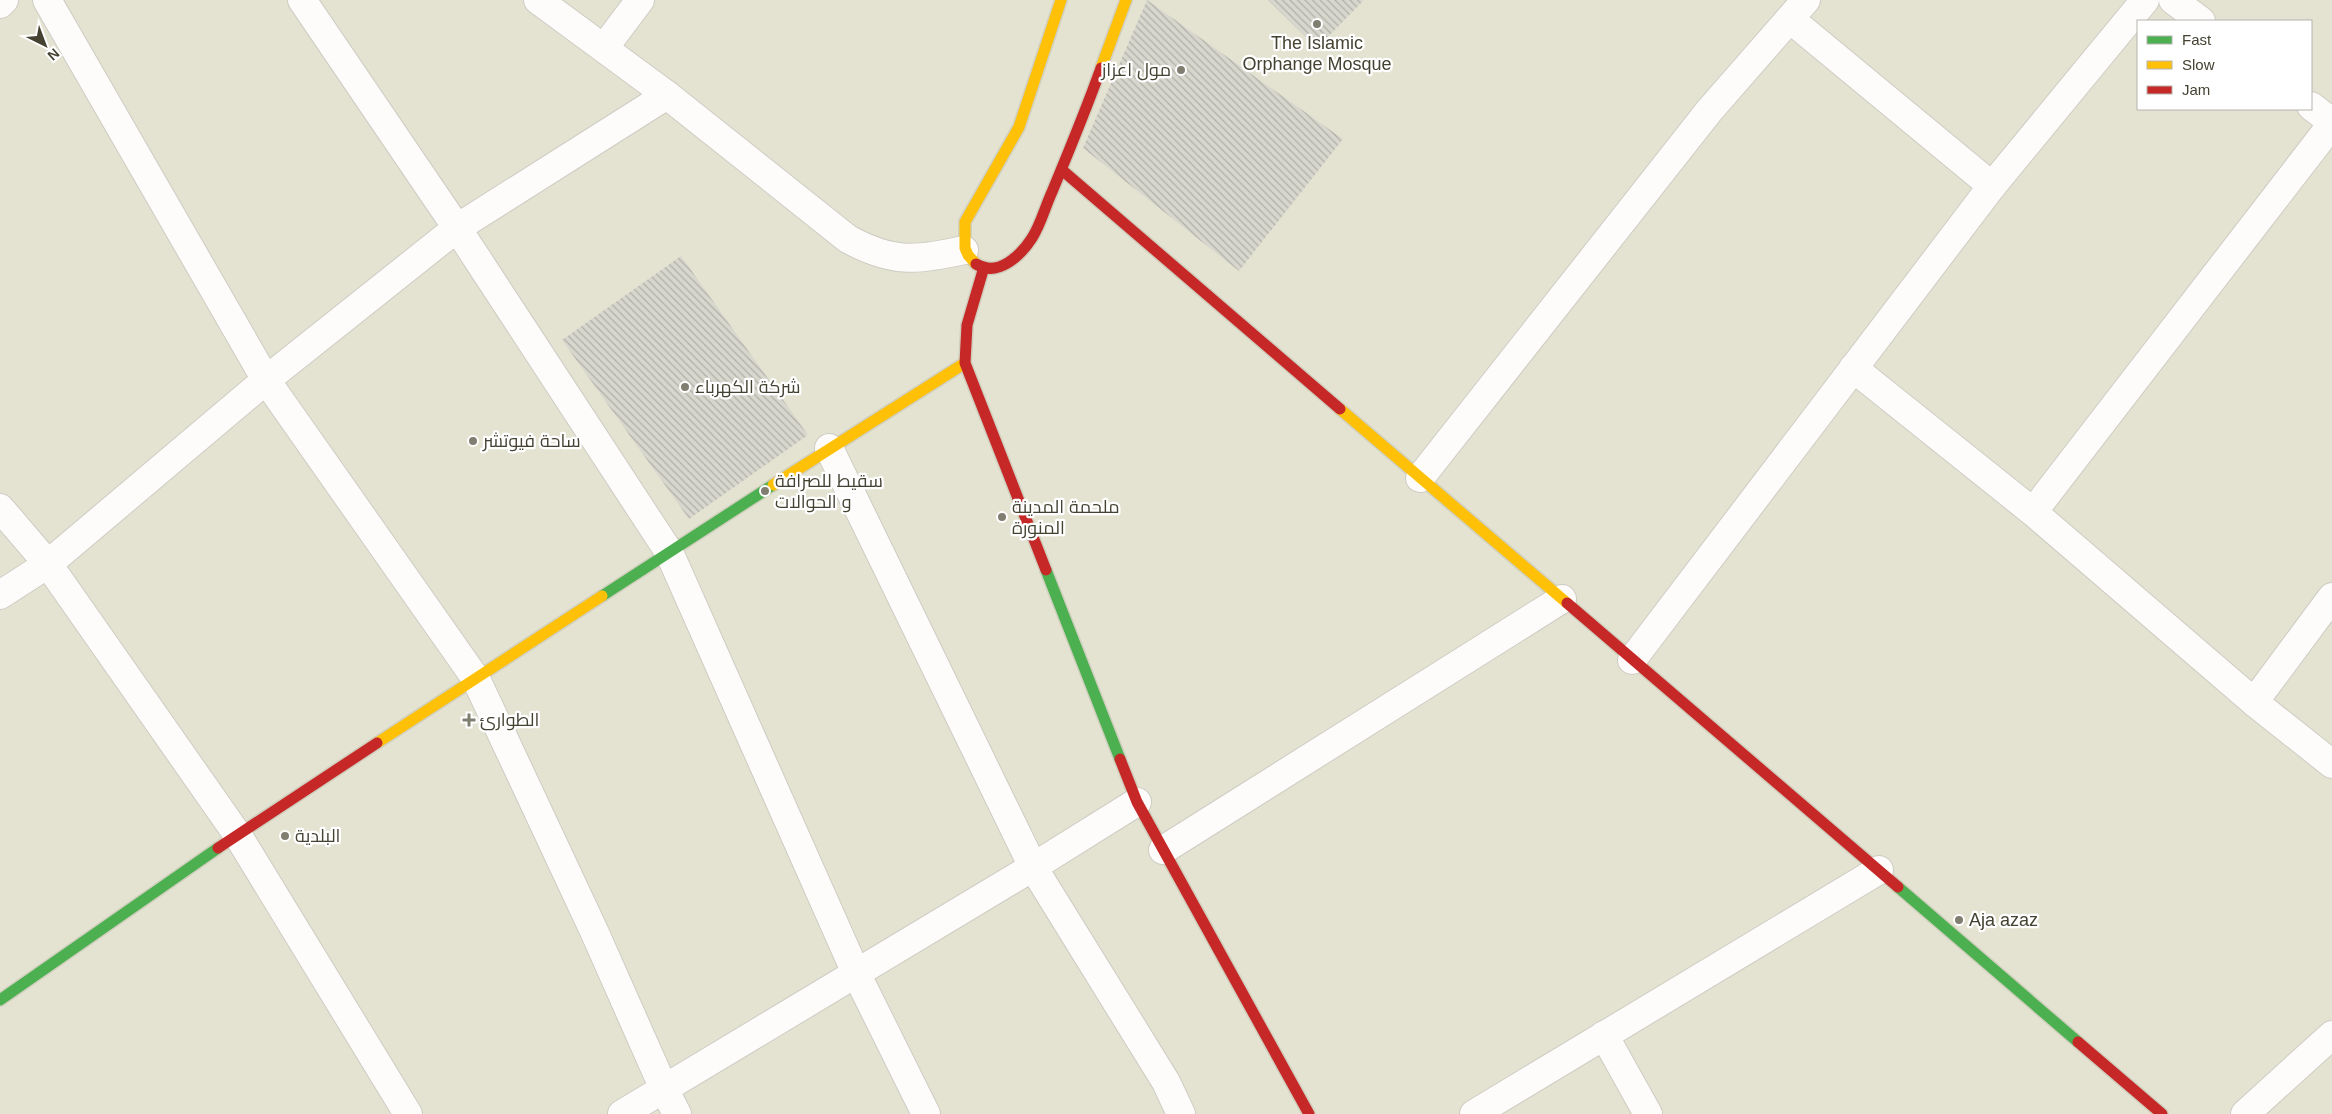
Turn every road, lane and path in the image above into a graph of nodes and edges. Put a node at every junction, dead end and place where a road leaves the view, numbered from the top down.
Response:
1 (4, 0) edge
2 (47, 0) edge
3 (302, 0) edge
4 (538, 0) edge
5 (640, 0) edge
6 (1061, 0) edge
7 (1126, 0) edge
8 (2145, 0) edge
9 (2173, 0) edge
10 (0, 4) edge
11 (1798, 9) edge
12 (2200, 20) edge
13 (604, 48) junction
14 (668, 95) junction
15 (2312, 107) edge
16 (2332, 123) edge
17 (1062, 170) junction
18 (1992, 186) junction
19 (457, 228) junction
20 (974, 258) junction
21 (965, 363) junction
22 (1853, 368) junction
23 (266, 380) junction
24 (830, 448) junction
25 (1420, 478) junction
26 (0, 508) edge
27 (2033, 512) junction
28 (669, 552) junction
29 (48, 564) junction
30 (0, 596) edge
31 (2332, 598) edge
32 (1562, 599) junction
33 (1632, 660) junction
34 (476, 679) junction
35 (2254, 702) junction
36 (2332, 764) edge
37 (1137, 802) junction
38 (237, 834) junction
39 (1163, 850) junction
40 (1033, 867) junction
41 (1878, 870) junction
42 (856, 973) junction
43 (0, 1000) edge
44 (1604, 1035) junction
45 (2332, 1035) edge
46 (664, 1089) junction
47 (408, 1114) edge
48 (622, 1114) edge
49 (677, 1114) edge
50 (926, 1114) edge
51 (1181, 1114) edge
52 (1309, 1114) edge
53 (1474, 1114) edge
54 (1648, 1114) edge
55 (2162, 1114) edge
56 (2245, 1114) edge

1 - 10 street
2 - 23 street
3 - 19 street
4 - 13 street
5 - 13 street
6 - 20 street
7 - 17 street
8 - 18 street
9 - 12 street
11 - 18 street
11 - 25 street
13 - 14 street
14 - 19 street
14 - 20 street
15 - 16 street
16 - 27 street
17 - 20 street
17 - 25 street
18 - 22 street
19 - 23 street
19 - 28 street
20 - 21 street
21 - 24 street
21 - 37 street
22 - 27 street
22 - 33 street
23 - 29 street
23 - 34 street
24 - 28 street
24 - 40 street
25 - 32 street
26 - 29 street
27 - 35 street
28 - 34 street
28 - 42 street
29 - 30 street
29 - 38 street
31 - 35 street
32 - 33 street
32 - 39 street
33 - 41 street
34 - 38 street
34 - 46 street
35 - 36 street
37 - 39 street
37 - 40 street
38 - 43 street
38 - 47 street
39 - 52 street
40 - 42 street
40 - 51 street
41 - 44 street
41 - 55 street
42 - 46 street
42 - 50 street
44 - 53 street
44 - 54 street
45 - 56 street
46 - 48 street
46 - 49 street

